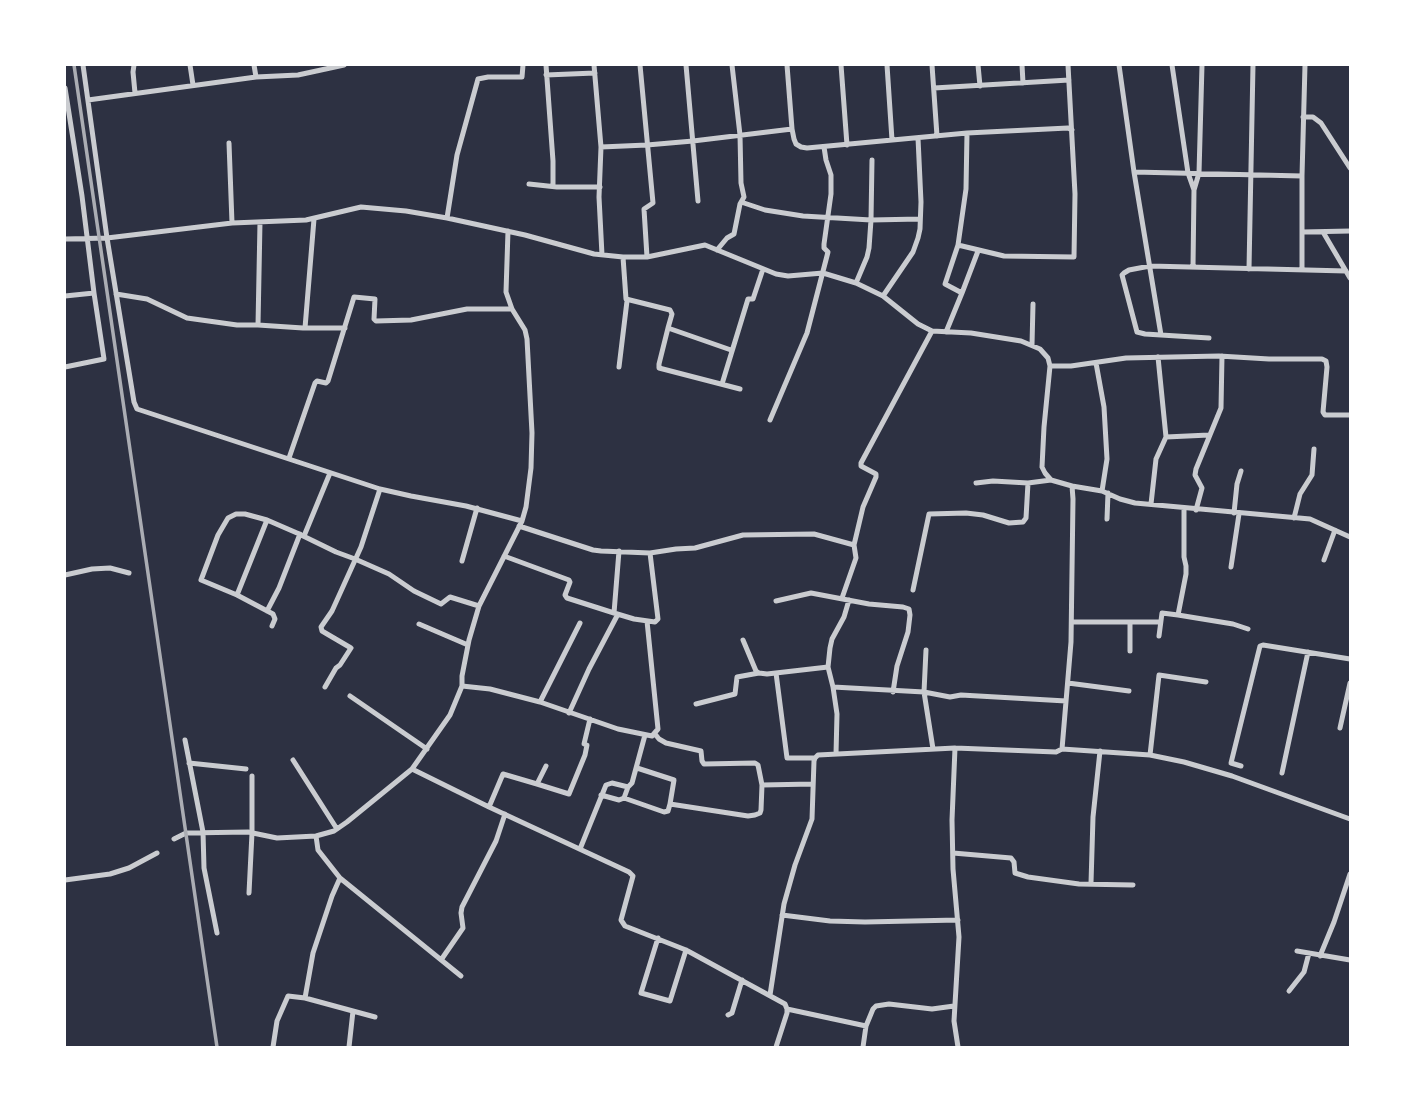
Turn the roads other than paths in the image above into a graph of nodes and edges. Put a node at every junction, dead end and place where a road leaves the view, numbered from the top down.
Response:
1 (83, 65) edge
2 (134, 65) edge
3 (190, 65) edge
4 (254, 65) edge
5 (344, 65) edge
6 (523, 65) edge
7 (546, 65) edge
8 (594, 65) edge
9 (640, 65) edge
10 (686, 65) edge
11 (732, 65) edge
12 (787, 65) edge
13 (841, 65) edge
14 (887, 65) edge
15 (932, 65) edge
16 (978, 65) edge
17 (1022, 65) edge
18 (1068, 65) edge
19 (1119, 65) edge
20 (1172, 65) edge
21 (1202, 65) edge
22 (1253, 65) edge
23 (1305, 65) edge
24 (334, 66) edge
25 (595, 73) junction
26 (546, 75) junction
27 (256, 77) junction
28 (1069, 80) junction
29 (1023, 83) junction
30 (193, 85) junction
31 (980, 86) junction
32 (65, 88) edge
33 (934, 89) junction
34 (135, 93) junction
35 (88, 100) junction
36 (1303, 117) junction
37 (1070, 127) junction
38 (792, 129) junction
39 (967, 133) junction
40 (740, 135) junction
41 (937, 136) junction
42 (918, 138) junction
43 (892, 140) junction
44 (693, 141) junction
45 (229, 143) dead end
46 (647, 145) junction
47 (848, 145) junction
48 (601, 147) junction
49 (824, 147) junction
50 (872, 160) dead end
51 (1350, 168) edge
52 (1134, 172) junction
53 (1188, 173) junction
54 (1199, 173) junction
55 (1251, 174) junction
56 (1302, 176) junction
57 (529, 184) dead end
58 (553, 186) junction
59 (600, 187) junction
60 (1194, 190) junction
61 (698, 201) dead end
62 (741, 202) junction
63 (447, 218) junction
64 (828, 218) junction
65 (314, 219) junction
66 (920, 219) junction
67 (872, 220) junction
68 (260, 222) junction
69 (232, 223) junction
70 (1350, 231) edge
71 (508, 232) junction
72 (1302, 232) junction
73 (1323, 232) junction
74 (107, 238) junction
75 (65, 239) edge
76 (88, 239) junction
77 (958, 245) junction
78 (717, 250) junction
79 (978, 251) junction
80 (602, 254) junction
81 (623, 257) junction
82 (647, 257) junction
83 (1150, 266) junction
84 (1193, 267) junction
85 (763, 269) junction
86 (1250, 269) junction
87 (1302, 270) junction
88 (1346, 271) junction
89 (823, 273) junction
90 (1350, 278) edge
91 (856, 283) junction
92 (94, 293) junction
93 (962, 293) junction
94 (116, 294) junction
95 (65, 296) edge
96 (883, 296) junction
97 (627, 301) junction
98 (1033, 304) dead end
99 (512, 309) junction
100 (258, 325) junction
101 (305, 328) junction
102 (345, 328) junction
103 (668, 328) junction
104 (932, 331) junction
105 (946, 332) junction
106 (1161, 335) junction
107 (1209, 338) dead end
108 (1032, 345) junction
109 (732, 350) junction
110 (1222, 356) junction
111 (1157, 357) junction
112 (1096, 363) junction
113 (1050, 366) junction
114 (65, 367) edge
115 (618, 367) dead end
116 (722, 384) junction
117 (740, 389) dead end
118 (1350, 415) edge
119 (770, 420) dead end
120 (1209, 435) junction
121 (1166, 437) junction
122 (1314, 449) dead end
123 (289, 458) junction
124 (1241, 471) dead end
125 (330, 473) junction
126 (1051, 480) junction
127 (976, 482) dead end
128 (1028, 483) junction
129 (1072, 486) junction
130 (380, 489) junction
131 (1105, 492) junction
132 (1151, 504) junction
133 (477, 508) junction
134 (1184, 509) junction
135 (1196, 510) junction
136 (1237, 513) junction
137 (1294, 519) junction
138 (267, 520) junction
139 (1107, 520) dead end
140 (520, 524) junction
141 (1335, 530) junction
142 (302, 535) junction
143 (1350, 537) edge
144 (854, 545) junction
145 (620, 551) junction
146 (650, 553) junction
147 (504, 556) junction
148 (355, 559) junction
149 (1324, 560) dead end
150 (462, 561) dead end
151 (1231, 568) dead end
152 (129, 573) dead end
153 (65, 575) edge
154 (913, 590) dead end
155 (237, 595) junction
156 (846, 599) junction
157 (776, 601) dead end
158 (479, 606) junction
159 (267, 611) junction
160 (616, 613) junction
161 (1178, 615) junction
162 (647, 621) junction
163 (1072, 622) junction
164 (1130, 622) junction
165 (1160, 622) junction
166 (580, 623) dead end
167 (419, 624) dead end
168 (272, 626) dead end
169 (1248, 629) dead end
170 (1159, 636) dead end
171 (743, 640) dead end
172 (468, 646) junction
173 (926, 650) dead end
174 (1130, 651) dead end
175 (1308, 652) junction
176 (1350, 659) edge
177 (828, 667) junction
178 (759, 673) junction
179 (776, 673) junction
180 (1068, 682) junction
181 (1206, 682) dead end
182 (1350, 683) edge
183 (462, 686) junction
184 (325, 687) dead end
185 (833, 687) junction
186 (1129, 691) dead end
187 (893, 692) junction
188 (924, 692) junction
189 (350, 696) dead end
190 (1066, 701) junction
191 (540, 702) junction
192 (696, 704) dead end
193 (569, 713) junction
194 (590, 719) junction
195 (1340, 728) dead end
196 (655, 734) junction
197 (645, 735) junction
198 (185, 740) dead end
199 (955, 748) junction
200 (427, 749) junction
201 (933, 749) junction
202 (1062, 749) junction
203 (1100, 751) junction
204 (836, 754) junction
205 (1150, 755) junction
206 (815, 758) junction
207 (293, 760) dead end
208 (1221, 760) dead end
209 (189, 763) junction
210 (1231, 763) junction
211 (546, 766) dead end
212 (1241, 766) dead end
213 (637, 768) junction
214 (246, 769) dead end
215 (412, 769) junction
216 (1282, 773) dead end
217 (252, 776) dead end
218 (537, 784) junction
219 (814, 784) junction
220 (762, 785) junction
221 (628, 787) junction
222 (601, 795) junction
223 (624, 798) junction
224 (670, 804) junction
225 (489, 807) junction
226 (505, 814) junction
227 (1350, 819) edge
228 (337, 829) junction
229 (203, 832) junction
230 (252, 833) junction
231 (316, 836) junction
232 (174, 839) dead end
233 (580, 849) junction
234 (156, 853) dead end
235 (953, 853) junction
236 (1350, 874) edge
237 (340, 878) junction
238 (65, 880) edge
239 (1091, 883) junction
240 (1133, 885) dead end
241 (249, 893) dead end
242 (782, 915) junction
243 (958, 920) junction
244 (216, 933) dead end
245 (658, 938) junction
246 (686, 950) junction
247 (1297, 951) dead end
248 (1309, 953) junction
249 (1320, 956) junction
250 (441, 960) junction
251 (1350, 960) edge
252 (461, 976) dead end
253 (742, 980) junction
254 (1289, 992) dead end
255 (771, 995) junction
256 (305, 998) junction
257 (954, 1006) junction
258 (788, 1009) junction
259 (354, 1012) junction
260 (728, 1015) dead end
261 (375, 1017) dead end
262 (866, 1026) junction
263 (273, 1047) edge
264 (349, 1047) edge
265 (776, 1047) edge
266 (863, 1047) edge
267 (958, 1047) edge

1 - 35 street
2 - 34 street
3 - 30 street
4 - 27 street
5 - 24 street
6 - 63 street
7 - 26 street
8 - 25 street
9 - 46 street
10 - 44 street
11 - 40 street
12 - 38 street
13 - 47 street
14 - 43 street
15 - 33 street
16 - 31 street
17 - 29 street
18 - 28 street
19 - 52 street
20 - 53 street
21 - 54 street
22 - 55 street
23 - 36 street
24 - 27 street
25 - 26 street
25 - 48 street
26 - 58 street
27 - 30 street
28 - 29 street
28 - 37 street
29 - 31 street
30 - 34 street
31 - 33 street
32 - 76 street
33 - 41 street
34 - 35 street
35 - 74 street
36 - 51 street
36 - 56 street
37 - 39 street
37 - 79 street
38 - 40 street
38 - 49 street
39 - 41 street
39 - 77 street
40 - 44 street
40 - 62 street
41 - 42 street
42 - 43 street
42 - 66 street
43 - 47 street
44 - 46 street
44 - 61 street
45 - 69 street
46 - 48 street
46 - 82 street
47 - 49 street
48 - 59 street
49 - 64 street
50 - 67 street
52 - 53 street
52 - 83 street
53 - 54 street
53 - 60 street
54 - 55 street
54 - 60 street
55 - 56 street
55 - 86 street
56 - 72 street
57 - 58 street
58 - 59 street
59 - 80 street
60 - 84 street
62 - 64 street
62 - 78 street
63 - 65 street
63 - 71 street
64 - 67 street
64 - 89 street
65 - 68 street
65 - 101 street
66 - 67 street
66 - 96 street
67 - 91 street
68 - 69 street
68 - 100 street
69 - 74 street
70 - 73 street
71 - 80 street
71 - 99 street
72 - 73 street
72 - 87 street
73 - 88 street
74 - 76 street
74 - 94 street
75 - 76 street
76 - 92 street
77 - 79 street
77 - 93 street
78 - 82 street
78 - 85 street
79 - 93 street
80 - 81 street
81 - 82 street
81 - 97 street
83 - 84 street
83 - 106 street
83 - 106 street
84 - 86 street
85 - 89 street
85 - 109 street
86 - 87 street
87 - 88 street
88 - 90 street
89 - 91 street
89 - 119 street
91 - 96 street
92 - 95 street
92 - 114 street
93 - 105 street
94 - 100 street
94 - 123 street
96 - 104 street
97 - 103 street
97 - 115 street
98 - 108 street
99 - 102 street
99 - 140 street
100 - 101 street
101 - 102 street
102 - 123 street
103 - 109 street
103 - 116 street
104 - 105 street
104 - 144 street
105 - 108 street
106 - 107 street
108 - 113 street
109 - 116 street
110 - 111 street
110 - 118 street
110 - 120 street
111 - 112 street
111 - 121 street
112 - 113 street
112 - 131 street
113 - 126 street
116 - 117 street
120 - 121 street
120 - 135 street
121 - 132 street
122 - 137 street
123 - 125 street
124 - 136 street
125 - 130 street
125 - 142 street
126 - 128 street
126 - 129 street
127 - 128 street
128 - 154 street
129 - 131 street
129 - 163 street
130 - 133 street
130 - 148 street
131 - 132 street
131 - 139 street
132 - 134 street
133 - 140 street
133 - 150 street
134 - 135 street
134 - 161 street
135 - 136 street
136 - 137 street
136 - 151 street
137 - 141 street
138 - 142 street
138 - 155 street
138 - 155 street
140 - 145 street
140 - 147 street
141 - 143 street
141 - 149 street
142 - 148 street
142 - 159 street
144 - 146 street
144 - 156 street
145 - 146 street
145 - 160 street
146 - 162 street
147 - 158 street
147 - 160 street
148 - 158 street
148 - 184 street
152 - 153 street
155 - 159 street
156 - 157 street
156 - 177 street
156 - 187 street
158 - 172 street
159 - 168 street
160 - 162 street
160 - 193 street
161 - 165 street
161 - 169 street
162 - 196 street
163 - 164 street
163 - 180 street
164 - 165 street
164 - 174 street
165 - 170 street
166 - 191 street
167 - 172 street
171 - 178 street
172 - 183 street
173 - 188 street
175 - 176 street
175 - 210 street
175 - 216 street
177 - 179 street
177 - 185 street
178 - 179 street
178 - 192 street
179 - 206 street
180 - 186 street
180 - 190 street
181 - 205 street
182 - 195 street
183 - 191 street
183 - 200 street
185 - 187 street
185 - 204 street
187 - 188 street
188 - 190 street
188 - 201 street
189 - 200 street
190 - 202 street
191 - 193 street
193 - 194 street
194 - 197 street
194 - 218 street
196 - 197 street
196 - 220 street
197 - 213 street
198 - 209 street
199 - 201 street
199 - 202 street
199 - 235 street
200 - 215 street
201 - 204 street
202 - 203 street
203 - 205 street
203 - 239 street
204 - 206 street
205 - 227 street
206 - 219 street
207 - 228 street
208 - 210 street
209 - 214 street
209 - 229 street
210 - 212 street
211 - 218 street
213 - 221 street
213 - 224 street
215 - 225 street
215 - 228 street
217 - 230 street
218 - 225 street
219 - 220 street
219 - 242 street
220 - 224 street
221 - 222 street
221 - 223 street
222 - 223 street
222 - 233 street
223 - 224 street
225 - 226 street
226 - 233 street
226 - 250 street
228 - 231 street
229 - 230 street
229 - 232 street
229 - 244 street
230 - 231 street
230 - 241 street
231 - 237 street
233 - 245 street
234 - 238 street
235 - 239 street
235 - 243 street
236 - 249 street
237 - 250 street
237 - 256 street
239 - 240 street
242 - 243 street
242 - 255 street
243 - 257 street
245 - 246 street
245 - 246 street
246 - 253 street
247 - 248 street
248 - 249 street
248 - 254 street
249 - 251 street
250 - 252 street
253 - 255 street
253 - 260 street
255 - 258 street
256 - 259 street
256 - 263 street
257 - 262 street
257 - 267 street
258 - 262 street
258 - 265 street
259 - 261 street
259 - 264 street
262 - 266 street

